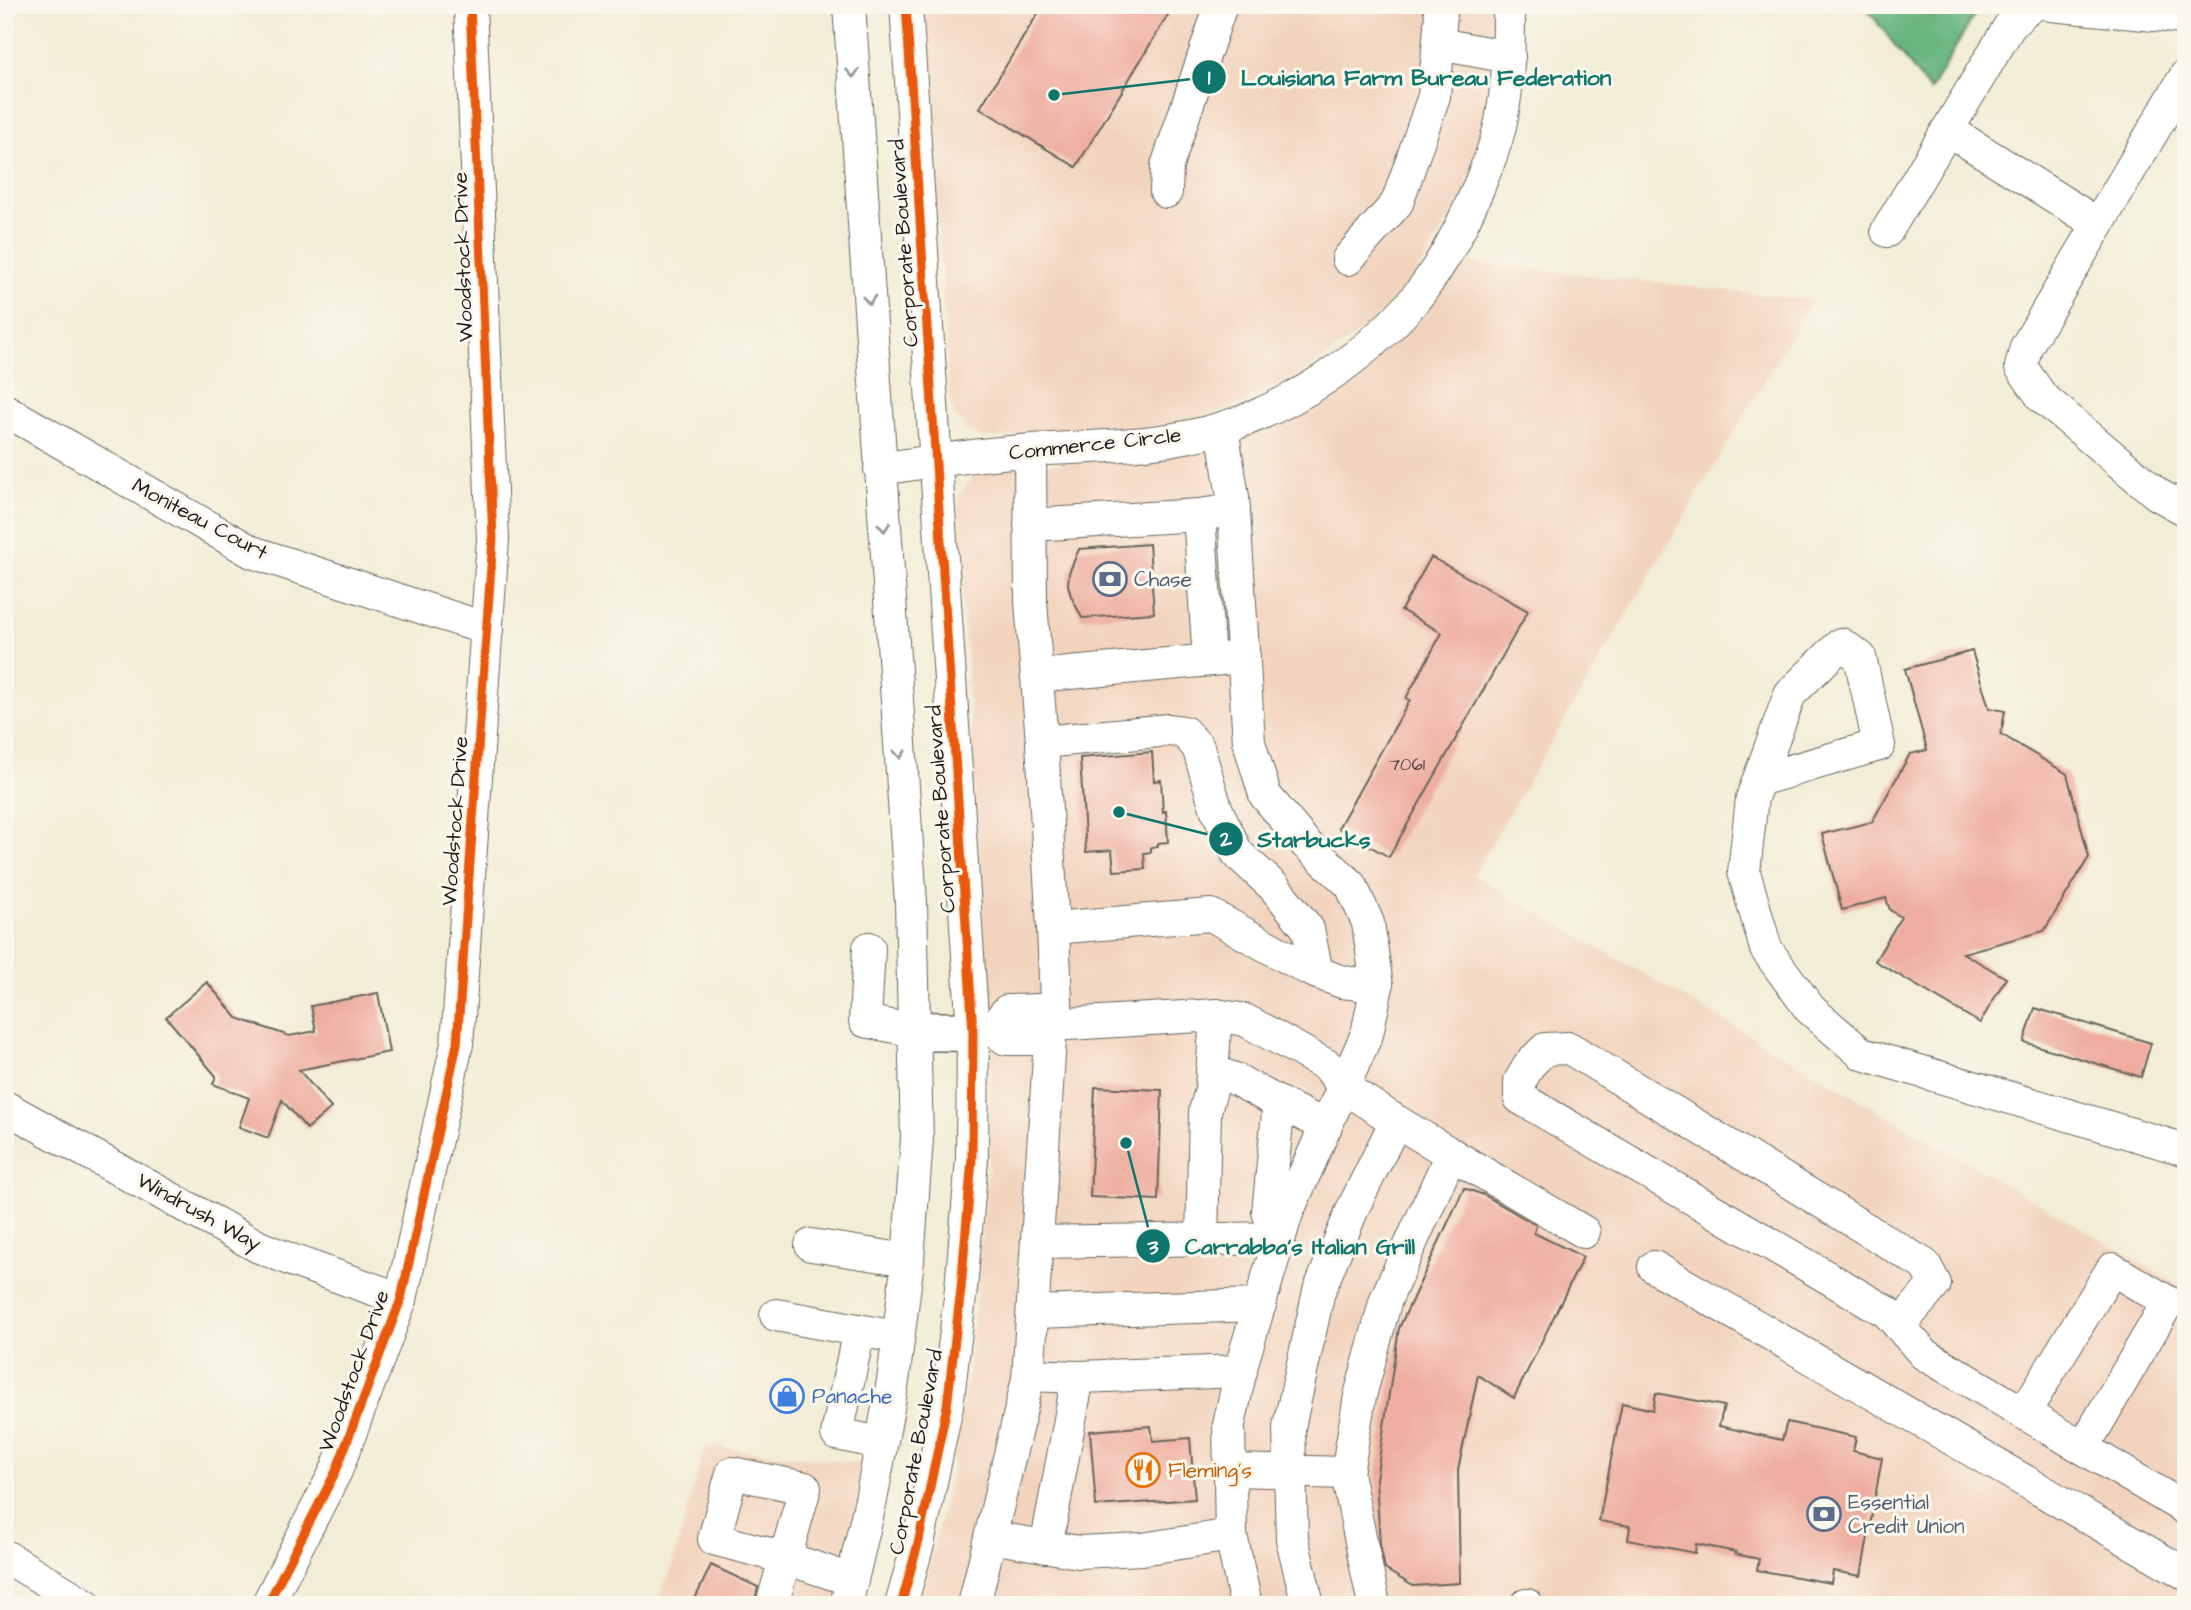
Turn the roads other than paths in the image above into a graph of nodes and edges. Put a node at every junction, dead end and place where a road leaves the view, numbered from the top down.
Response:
1 (470, 5) edge
2 (849, 5) edge
3 (906, 5) edge
4 (1221, 5) edge
5 (1439, 5) edge
6 (1509, 5) edge
7 (2034, 5) edge
8 (2051, 5) edge
9 (2186, 18) edge
10 (1439, 44) junction
11 (1509, 57) junction
12 (2186, 75) edge
13 (1948, 130) junction
14 (1166, 192) dead end
15 (2098, 224) junction
16 (1887, 231) dead end
17 (1348, 259) dead end
18 (5, 410) edge
19 (1222, 428) junction
20 (1030, 451) junction
21 (936, 460) junction
22 (880, 469) junction
23 (1234, 510) junction
24 (2186, 510) edge
25 (1199, 515) junction
26 (1030, 524) junction
27 (487, 629) junction
28 (1244, 657) junction
29 (1209, 660) junction
30 (1037, 676) junction
31 (1042, 742) junction
32 (1759, 780) junction
33 (1053, 928) junction
34 (869, 948) dead end
35 (1317, 973) junction
36 (1377, 986) junction
37 (1216, 1015) junction
38 (1054, 1025) junction
39 (916, 1031) junction
40 (983, 1031) junction
41 (1212, 1071) junction
42 (1343, 1087) junction
43 (1279, 1103) junction
44 (5, 1107) edge
45 (1396, 1121) junction
46 (1326, 1126) junction
47 (2186, 1150) edge
48 (1451, 1154) junction
49 (1584, 1232) dead end
50 (1279, 1238) junction
51 (1202, 1239) junction
52 (1037, 1242) junction
53 (811, 1245) dead end
54 (908, 1260) junction
55 (1654, 1267) dead end
56 (401, 1299) junction
57 (1259, 1305) junction
58 (1033, 1312) junction
59 (776, 1315) dead end
60 (1900, 1325) junction
61 (859, 1330) junction
62 (899, 1338) junction
63 (1241, 1371) junction
64 (1029, 1375) junction
65 (1078, 1377) junction
66 (2024, 1413) junction
67 (881, 1443) junction
68 (2083, 1448) junction
69 (1230, 1470) junction
70 (1290, 1470) junction
71 (1347, 1473) junction
72 (2186, 1509) edge
73 (1231, 1535) junction
74 (990, 1537) junction
75 (1046, 1546) junction
76 (5, 1556) edge
77 (2186, 1574) edge
78 (849, 1592) edge
79 (1237, 1603) edge
80 (976, 1604) edge
81 (86, 1605) edge
82 (267, 1605) edge
83 (772, 1605) edge
84 (901, 1605) edge
85 (1308, 1605) edge
86 (1374, 1605) edge

1 - 27 street, Woodstock Drive
2 -> 22 street, Corporate Boulevard
3 - 21 street, Corporate Boulevard
4 - 14 street
5 - 10 street
6 - 11 street, Commerce Circle
7 - 13 street
8 - 9 street
10 - 11 street
10 - 17 street
11 - 19 street, Commerce Circle
12 - 15 street
13 - 15 street
13 - 16 street
15 - 24 street
18 - 27 street, Moniteau Court
19 - 20 street, Commerce Circle
19 - 23 street
20 - 21 street, Commerce Circle
20 - 26 street
21 - 22 street, Commerce Circle
21 - 40 street, Corporate Boulevard
22 -> 39 street, Corporate Boulevard
23 - 25 street
23 - 28 street
25 - 26 street
25 - 29 street
26 - 30 street
27 - 56 street, Woodstock Drive
28 - 29 street
28 - 36 street
29 - 30 street
30 - 31 street
31 - 33 street
31 - 35 street
32 - 32 street
32 - 47 street
33 - 35 street
33 - 38 street
34 - 39 street
35 - 36 street
36 - 42 street
37 - 38 street
37 - 41 street
37 - 42 street
38 - 40 street
38 - 52 street
39 - 40 main road
39 - 54 street, Corporate Boulevard
40 - 84 street, Corporate Boulevard
41 - 43 street
41 - 51 street
42 - 45 street
42 - 46 street
43 - 46 street
43 - 50 street
44 - 56 street, Windrush Way
45 - 48 street
45 - 70 street
46 - 50 street
48 - 49 street
48 - 71 street
50 - 51 street
50 - 57 street
51 - 52 street
52 - 58 street
53 - 54 street
54 - 62 street, Corporate Boulevard
55 - 77 street
56 - 82 street, Woodstock Drive
57 - 58 street
57 - 63 street
58 - 64 street
59 - 61 street
60 - 60 street
60 - 66 street
61 - 62 street
61 - 67 street
62 - 67 street, Corporate Boulevard
63 - 65 street
63 - 69 street
64 - 65 street
64 - 74 street
65 - 75 street
66 - 68 street
66 - 68 street
67 - 78 street, Corporate Boulevard
68 - 72 street
69 - 70 street
69 - 73 street
70 - 71 street
70 - 85 street
71 - 86 street
73 - 75 street
73 - 79 street
74 - 75 street
74 - 80 street
76 - 81 street
78 - 83 street

